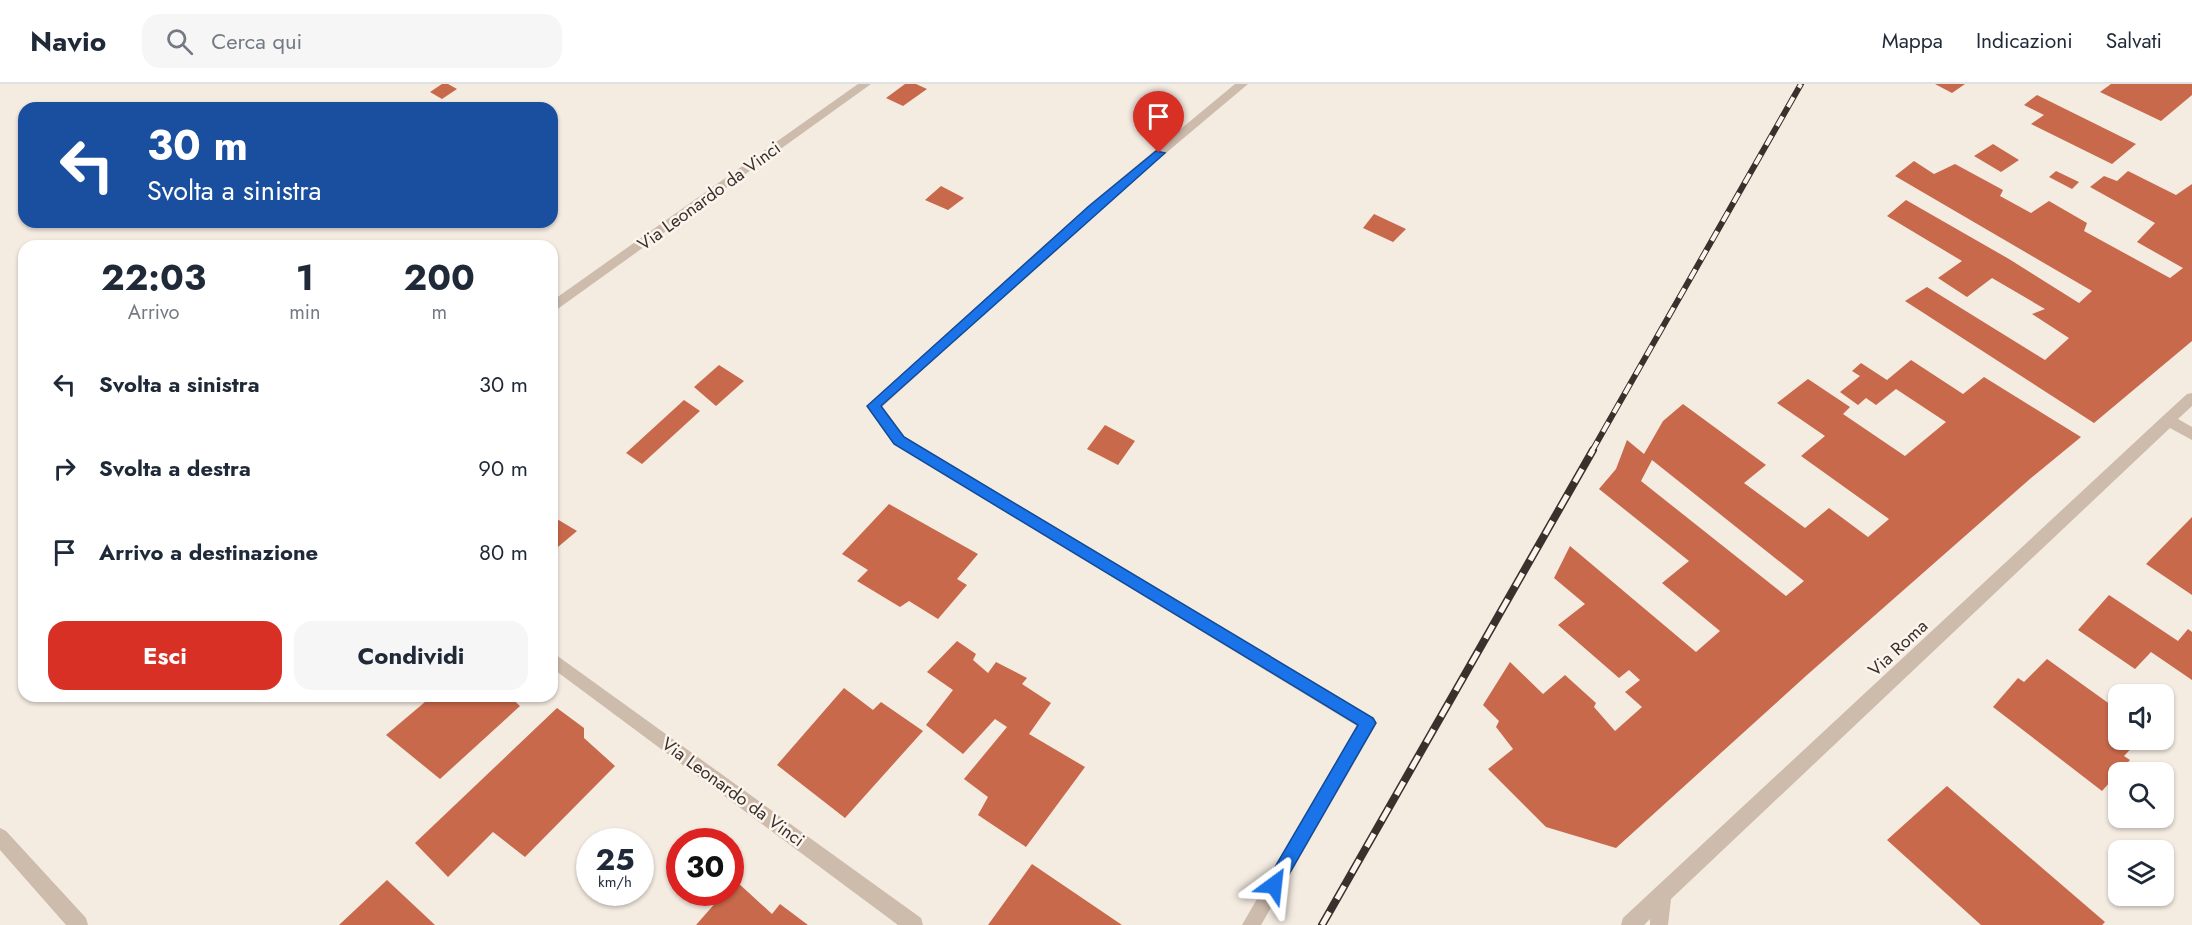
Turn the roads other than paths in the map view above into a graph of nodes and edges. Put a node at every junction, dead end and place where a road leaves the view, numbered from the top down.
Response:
1 (865, 84) edge
2 (1242, 84) edge
3 (558, 304) edge
4 (2192, 398) edge
5 (2168, 420) junction
6 (2192, 434) edge
7 (558, 662) edge
8 (0, 837) edge
9 (1662, 897) junction
10 (79, 925) edge
11 (914, 925) edge
12 (1251, 925) edge
13 (1630, 925) edge
14 (1659, 925) edge

1 - 3 street, Via Leonardo da Vinci
2 - 12 street
4 - 5 street, Via Roma
5 - 6 street
5 - 9 street, Via Roma
7 - 11 street, Via Leonardo da Vinci
8 - 10 street
9 - 13 street, Via Roma
9 - 14 street

